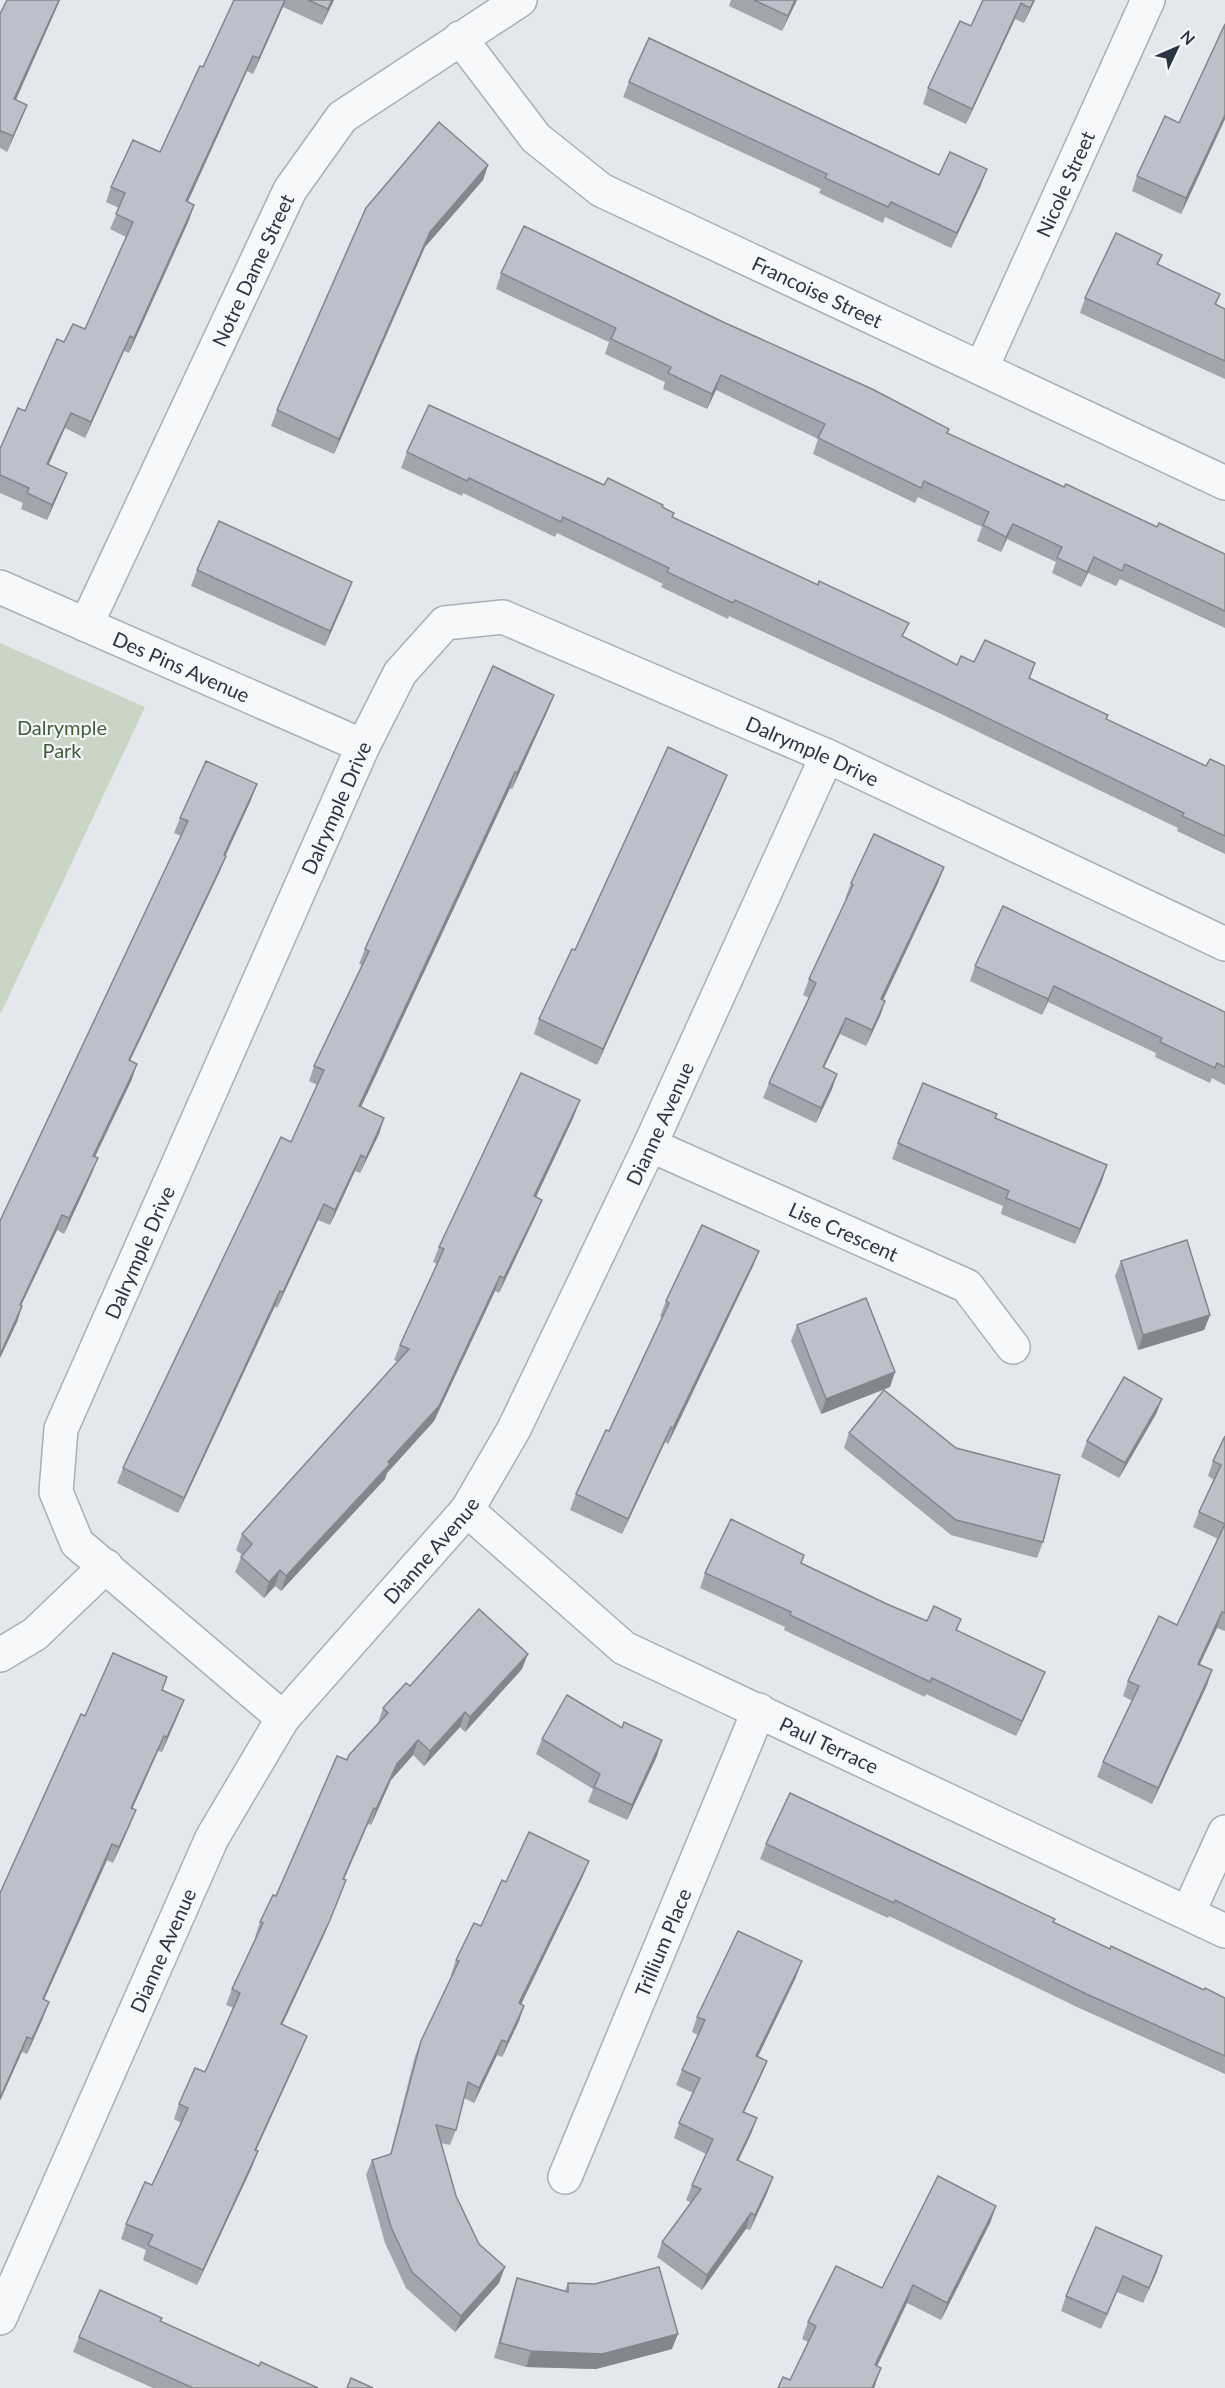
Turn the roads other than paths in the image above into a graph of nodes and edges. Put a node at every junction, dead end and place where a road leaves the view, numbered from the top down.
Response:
1 (520, 0) edge
2 (1148, 0) edge
3 (460, 38) junction
4 (982, 367) junction
5 (1225, 483) edge
6 (0, 587) edge
7 (86, 625) junction
8 (363, 746) junction
9 (827, 756) junction
10 (1225, 944) edge
11 (650, 1145) junction
12 (1013, 1347) dead end
13 (467, 1510) junction
14 (106, 1566) junction
15 (0, 1655) edge
16 (759, 1710) junction
17 (283, 1718) junction
18 (1225, 1832) edge
19 (1188, 1913) junction
20 (1225, 1930) edge
21 (565, 2177) dead end
22 (0, 2318) edge

1 - 3 street, Notre Dame Street
2 - 4 street, Nicole Street
3 - 4 street, Francoise Street
3 - 7 street, Notre Dame Street
4 - 5 street, Francoise Street
6 - 7 street, Des Pins Avenue
7 - 8 street, Des Pins Avenue
8 - 9 street, Dalrymple Drive
8 - 14 street, Dalrymple Drive
9 - 10 street, Dalrymple Drive
9 - 11 street, Dianne Avenue
11 - 12 street, Lise Crescent
11 - 13 street, Dianne Avenue
13 - 16 street, Paul Terrace
13 - 17 street, Dianne Avenue
14 - 15 street
14 - 17 street, Dalrymple Drive
16 - 19 street, Paul Terrace
16 - 21 street, Trillium Place
17 - 22 street, Dianne Avenue
18 - 19 street
19 - 20 street, Paul Terrace

